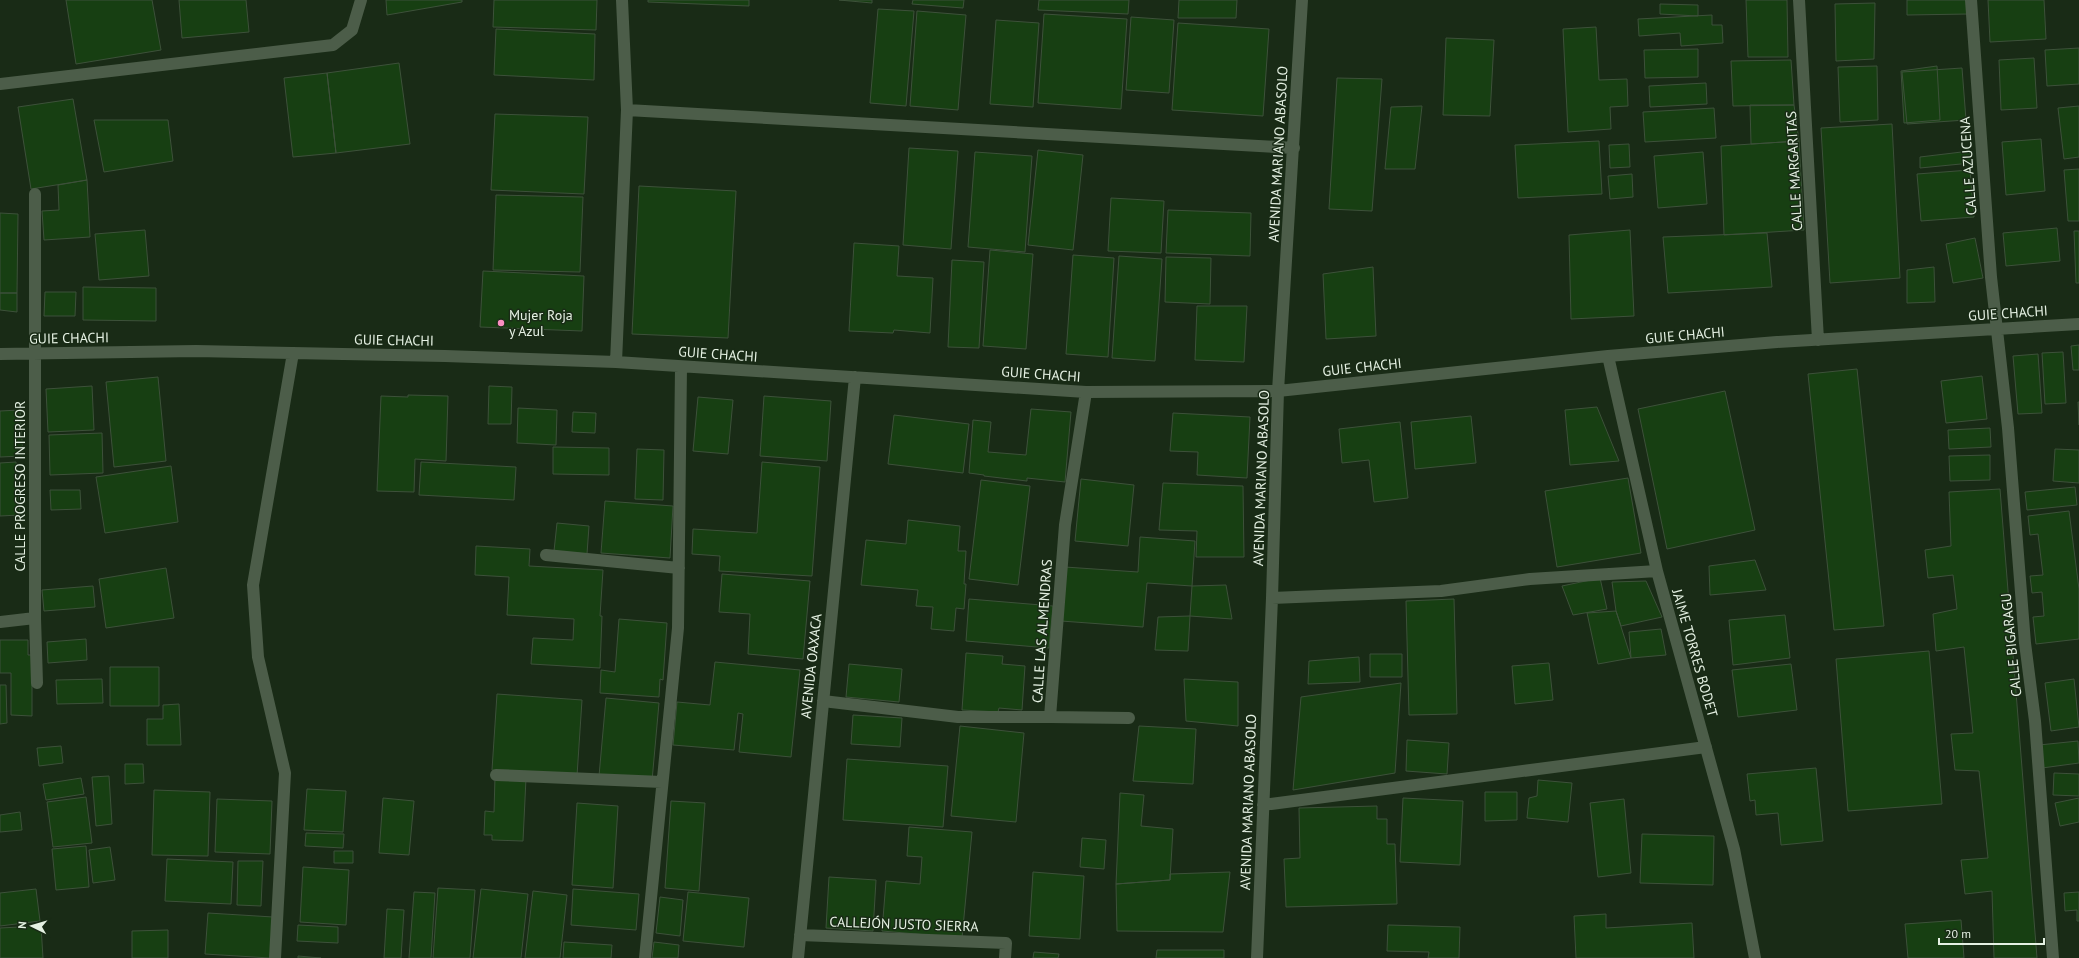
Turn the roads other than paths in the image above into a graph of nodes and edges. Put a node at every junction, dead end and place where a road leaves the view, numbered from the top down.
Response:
1 (361, 0) edge
2 (622, 0) edge
3 (1302, 0) edge
4 (1799, 0) edge
5 (1971, 0) edge
6 (0, 84) edge
7 (627, 110) junction
8 (1294, 148) junction
9 (35, 194) dead end
10 (2079, 324) edge
11 (1998, 329) junction
12 (1818, 340) junction
13 (293, 353) junction
14 (0, 354) edge
15 (35, 354) junction
16 (1608, 356) junction
17 (616, 362) junction
18 (681, 367) junction
19 (854, 377) junction
20 (1278, 391) junction
21 (1086, 392) junction
22 (546, 555) dead end
23 (679, 568) junction
24 (1657, 571) junction
25 (1272, 598) junction
26 (35, 618) junction
27 (0, 622) edge
28 (37, 683) dead end
29 (823, 701) junction
30 (1050, 717) junction
31 (1129, 718) dead end
32 (1706, 747) junction
33 (496, 775) dead end
34 (662, 782) junction
35 (1263, 805) junction
36 (800, 935) junction
37 (275, 958) edge
38 (645, 958) edge
39 (798, 958) edge
40 (1005, 958) edge
41 (1257, 958) edge
42 (1755, 958) edge
43 (2053, 958) edge

1 - 6 street
2 - 7 street
3 - 8 street, AVENIDA MARIANO ABASOLO
4 - 12 street, CALLE MARGARITAS
5 - 11 street, CALLE AZUCENA
7 - 8 street
7 - 17 street
8 - 20 street, AVENIDA MARIANO ABASOLO
9 - 15 street, CALLE PROGRESO INTERIOR
10 - 11 street, GUIE CHACHI
11 - 12 street, GUIE CHACHI
11 - 43 street, CALLE BIGARAGU
12 - 16 street, GUIE CHACHI
13 - 15 street, GUIE CHACHI
13 - 17 street, GUIE CHACHI
13 - 37 street
14 - 15 street, GUIE CHACHI
15 - 26 street, CALLE PROGRESO INTERIOR
16 - 20 street, GUIE CHACHI
16 - 24 street, JAIME TORRES BODET
17 - 18 street, GUIE CHACHI
18 - 19 street, GUIE CHACHI
18 - 23 street
19 - 21 street, GUIE CHACHI
19 - 29 street, AVENIDA OAXACA
20 - 21 street, GUIE CHACHI
20 - 25 street, AVENIDA MARIANO ABASOLO
21 - 30 street, CALLE LAS ALMENDRAS
22 - 23 street
23 - 34 street
24 - 25 street
24 - 32 street, JAIME TORRES BODET
25 - 35 street, AVENIDA MARIANO ABASOLO
26 - 27 street
26 - 28 street, CALLE PROGRESO INTERIOR
29 - 30 street, CALLE LAS ALMENDRAS
29 - 36 street, AVENIDA OAXACA
30 - 31 street
32 - 35 street
32 - 42 street, JAIME TORRES BODET
33 - 34 street
34 - 38 street
35 - 41 street, AVENIDA MARIANO ABASOLO
36 - 39 street, AVENIDA OAXACA
36 - 40 street, CALLEJÓN JUSTO SIERRA

